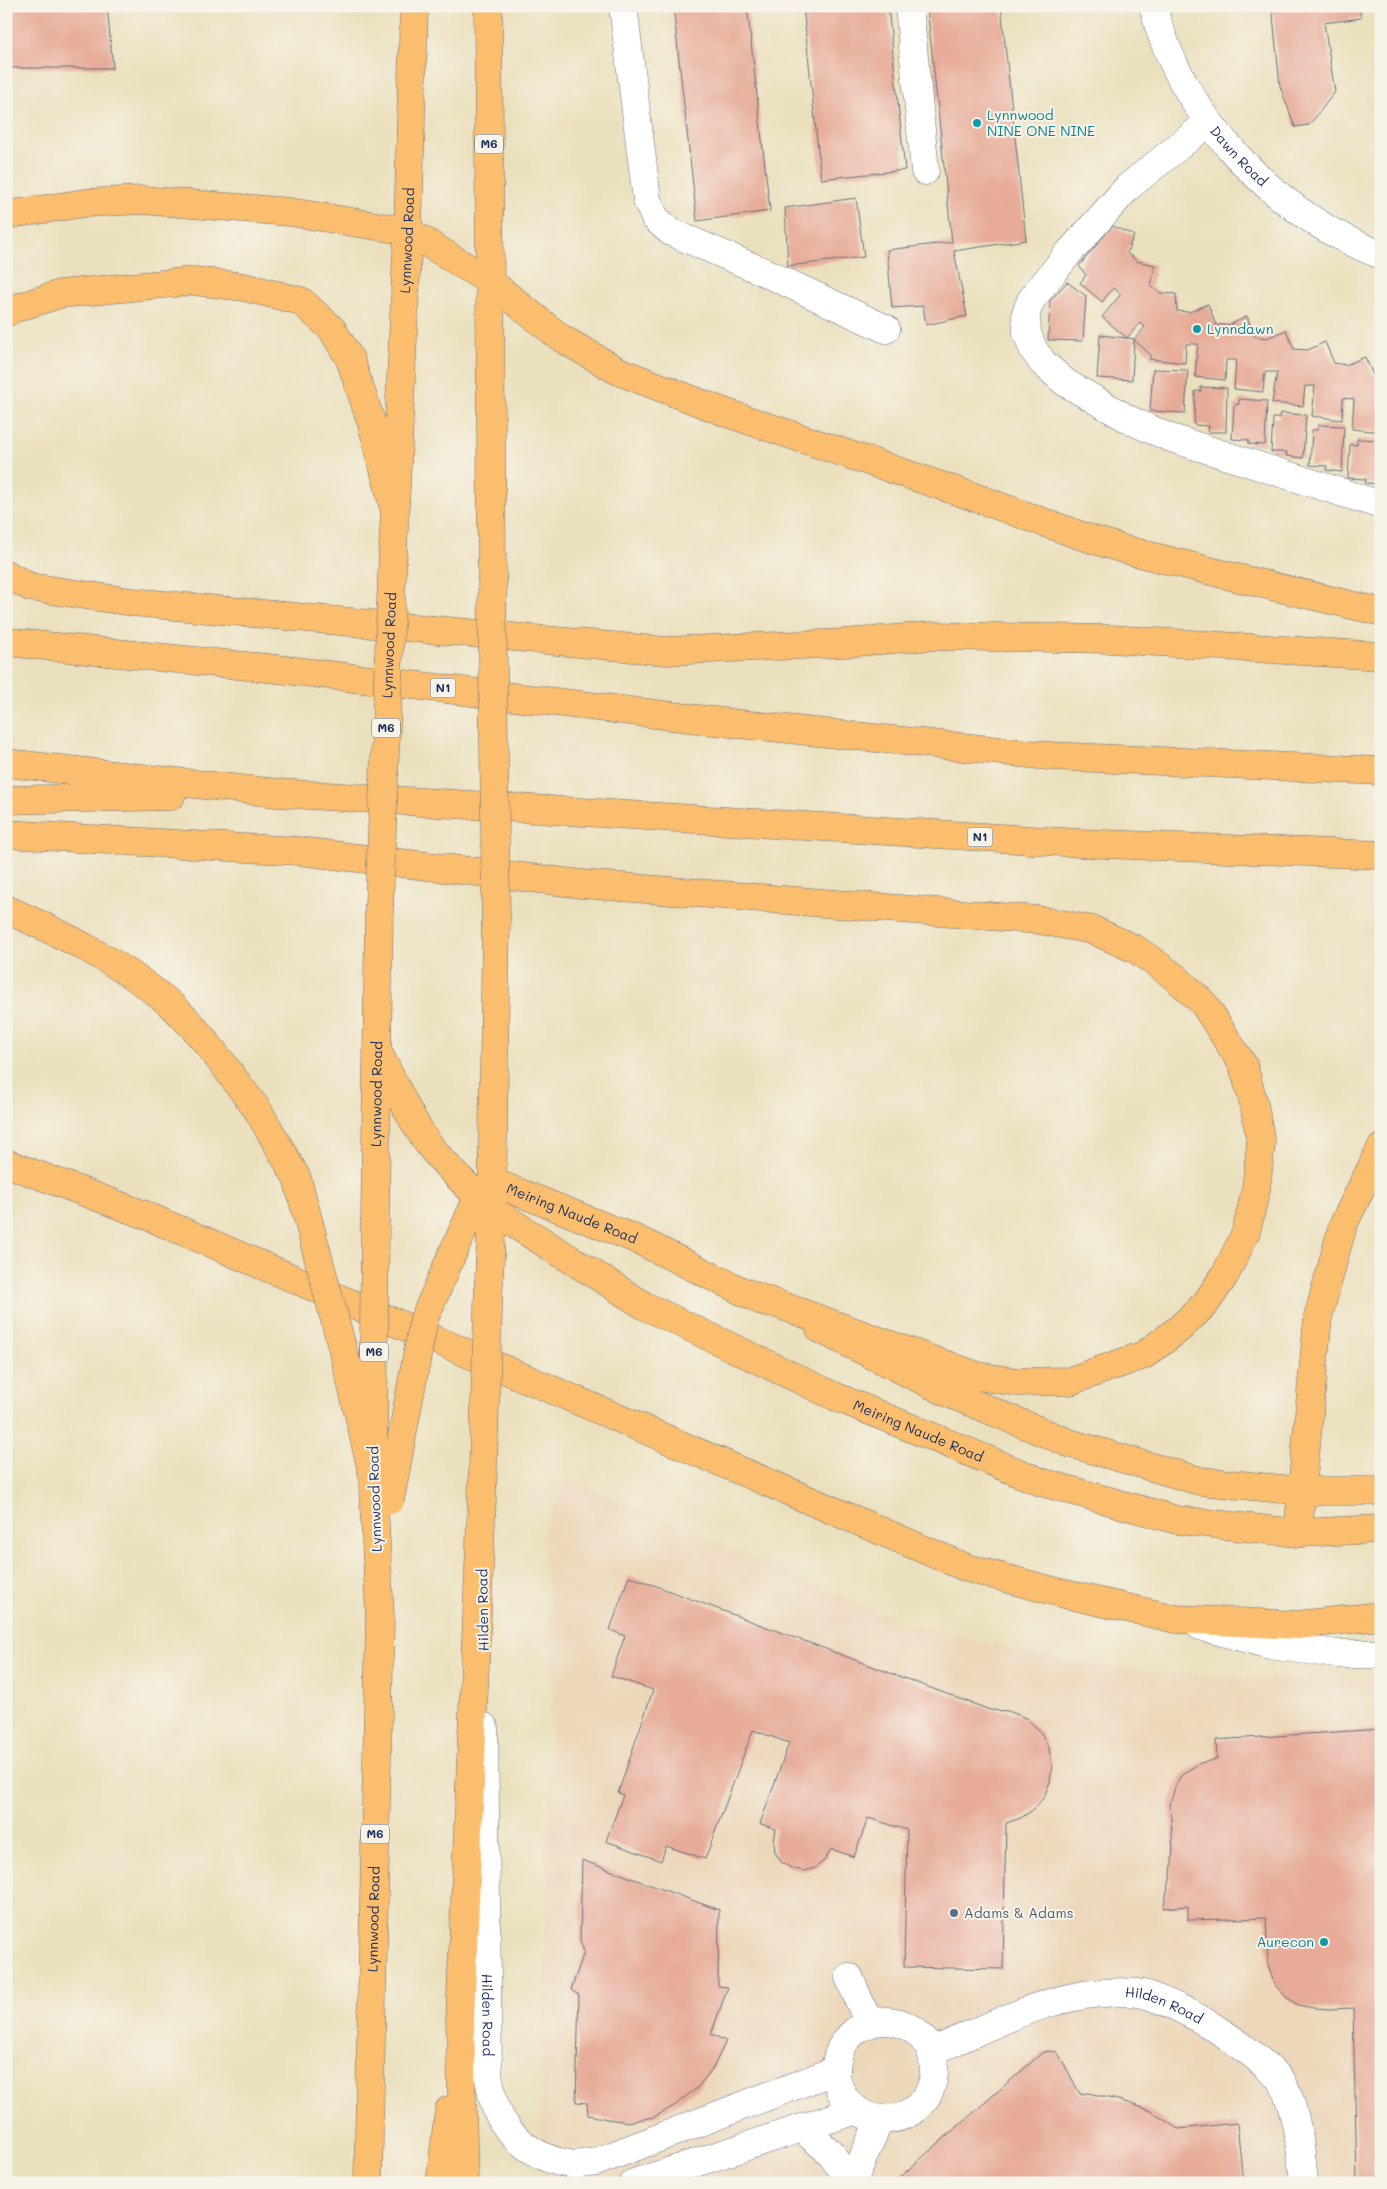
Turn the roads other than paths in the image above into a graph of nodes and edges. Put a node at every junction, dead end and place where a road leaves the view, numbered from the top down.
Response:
1 (414, 6) edge
2 (488, 6) edge
3 (623, 6) edge
4 (909, 6) edge
5 (1153, 6) edge
6 (1209, 122) junction
7 (925, 171) dead end
8 (6, 215) edge
9 (408, 231) junction
10 (1381, 255) edge
11 (489, 281) junction
12 (6, 313) edge
13 (886, 329) dead end
14 (1381, 505) edge
15 (395, 512) junction
16 (6, 574) edge
17 (1381, 612) edge
18 (6, 642) edge
19 (1381, 656) edge
20 (6, 763) edge
21 (1381, 770) edge
22 (278, 793) junction
23 (6, 800) edge
24 (6, 834) edge
25 (1381, 855) edge
26 (6, 909) edge
27 (378, 1052) junction
28 (1381, 1148) edge
29 (6, 1163) edge
30 (488, 1197) junction
31 (744, 1292) junction
32 (379, 1487) junction
33 (1303, 1491) junction
34 (1381, 1491) edge
35 (1381, 1530) edge
36 (1298, 1533) junction
37 (482, 1540) junction
38 (1381, 1616) edge
39 (1176, 1619) junction
40 (1381, 1654) edge
41 (849, 1977) dead end
42 (460, 2019) junction
43 (869, 2024) junction
44 (931, 2052) junction
45 (836, 2070) junction
46 (869, 2114) junction
47 (802, 2129) junction
48 (368, 2183) edge
49 (440, 2183) edge
50 (464, 2183) edge
51 (634, 2183) edge
52 (852, 2183) edge
53 (1304, 2183) edge

1 - 9 main road, Lynnwood Road / M6
2 - 11 main road, M6
3 - 13 street
4 - 7 street
5 - 6 street, Dawn Road
6 - 10 street, Dawn Road
6 - 14 street
8 - 9 main road
9 - 11 main road
9 - 15 main road, Lynnwood Road / M6
11 - 17 main road
11 - 30 main road, M6, bridge
12 - 15 main road
15 - 27 main road, Lynnwood Road / M6, bridge
16 - 19 main road
18 - 21 main road, N1
20 - 22 main road, N1
22 - 23 main road
22 - 25 main road, N1
24 - 31 main road
26 - 32 main road, bridge
27 - 30 main road
27 - 32 main road, Lynnwood Road / M6, bridge
28 - 33 main road
29 - 39 main road
30 - 31 main road, Meiring Naude Road
30 - 32 main road, bridge
30 - 36 main road, Meiring Naude Road
30 - 37 main road, M6, bridge
31 - 33 main road, Meiring Naude Road
32 - 48 main road, Lynnwood Road / M6
33 - 34 main road, Meiring Naude Road
33 - 36 main road
35 - 36 main road, Meiring Naude Road
37 - 42 main road, M6
37 - 45 street, Hilden Road
38 - 39 main road
39 - 40 street
41 - 43 street
42 - 49 main road
42 - 50 main road, M6
43 - 44 street
43 - 45 street
44 - 46 street
44 - 53 street, Hilden Road
45 - 46 street
46 - 47 street
46 - 52 street
47 - 51 street
47 - 52 street

